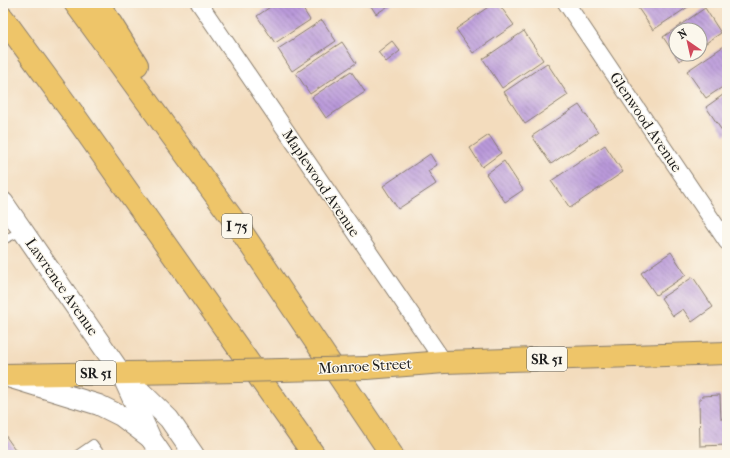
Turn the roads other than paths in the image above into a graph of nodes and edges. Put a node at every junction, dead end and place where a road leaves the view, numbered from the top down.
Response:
1 (75, 3) edge
2 (98, 3) edge
3 (199, 3) edge
4 (566, 3) edge
5 (3, 18) edge
6 (3, 202) edge
7 (235, 222) junction
8 (23, 230) junction
9 (3, 240) edge
10 (727, 242) edge
11 (727, 353) edge
12 (444, 362) junction
13 (121, 372) junction
14 (3, 375) edge
15 (151, 439) junction
16 (77, 455) edge
17 (101, 455) edge
18 (162, 455) edge
19 (194, 455) edge
20 (314, 455) edge
21 (392, 455) edge

1 - 7 main road, I 75
2 - 7 main road
3 - 12 street, Maplewood Avenue
4 - 10 street, Glenwood Avenue
5 - 20 main road
6 - 8 street, Lawrence Avenue
7 - 21 main road, I 75
8 - 9 lane
8 - 13 street, Lawrence Avenue
11 - 12 main road, Monroe Street / SR 51
12 - 13 main road, Monroe Street / SR 51, bridge
13 - 14 main road, Monroe Street / SR 51
13 - 15 street, Lawrence Avenue
13 - 19 street, Lawrence Avenue
14 - 15 street
15 - 18 street, Lawrence Avenue
16 - 17 lane

